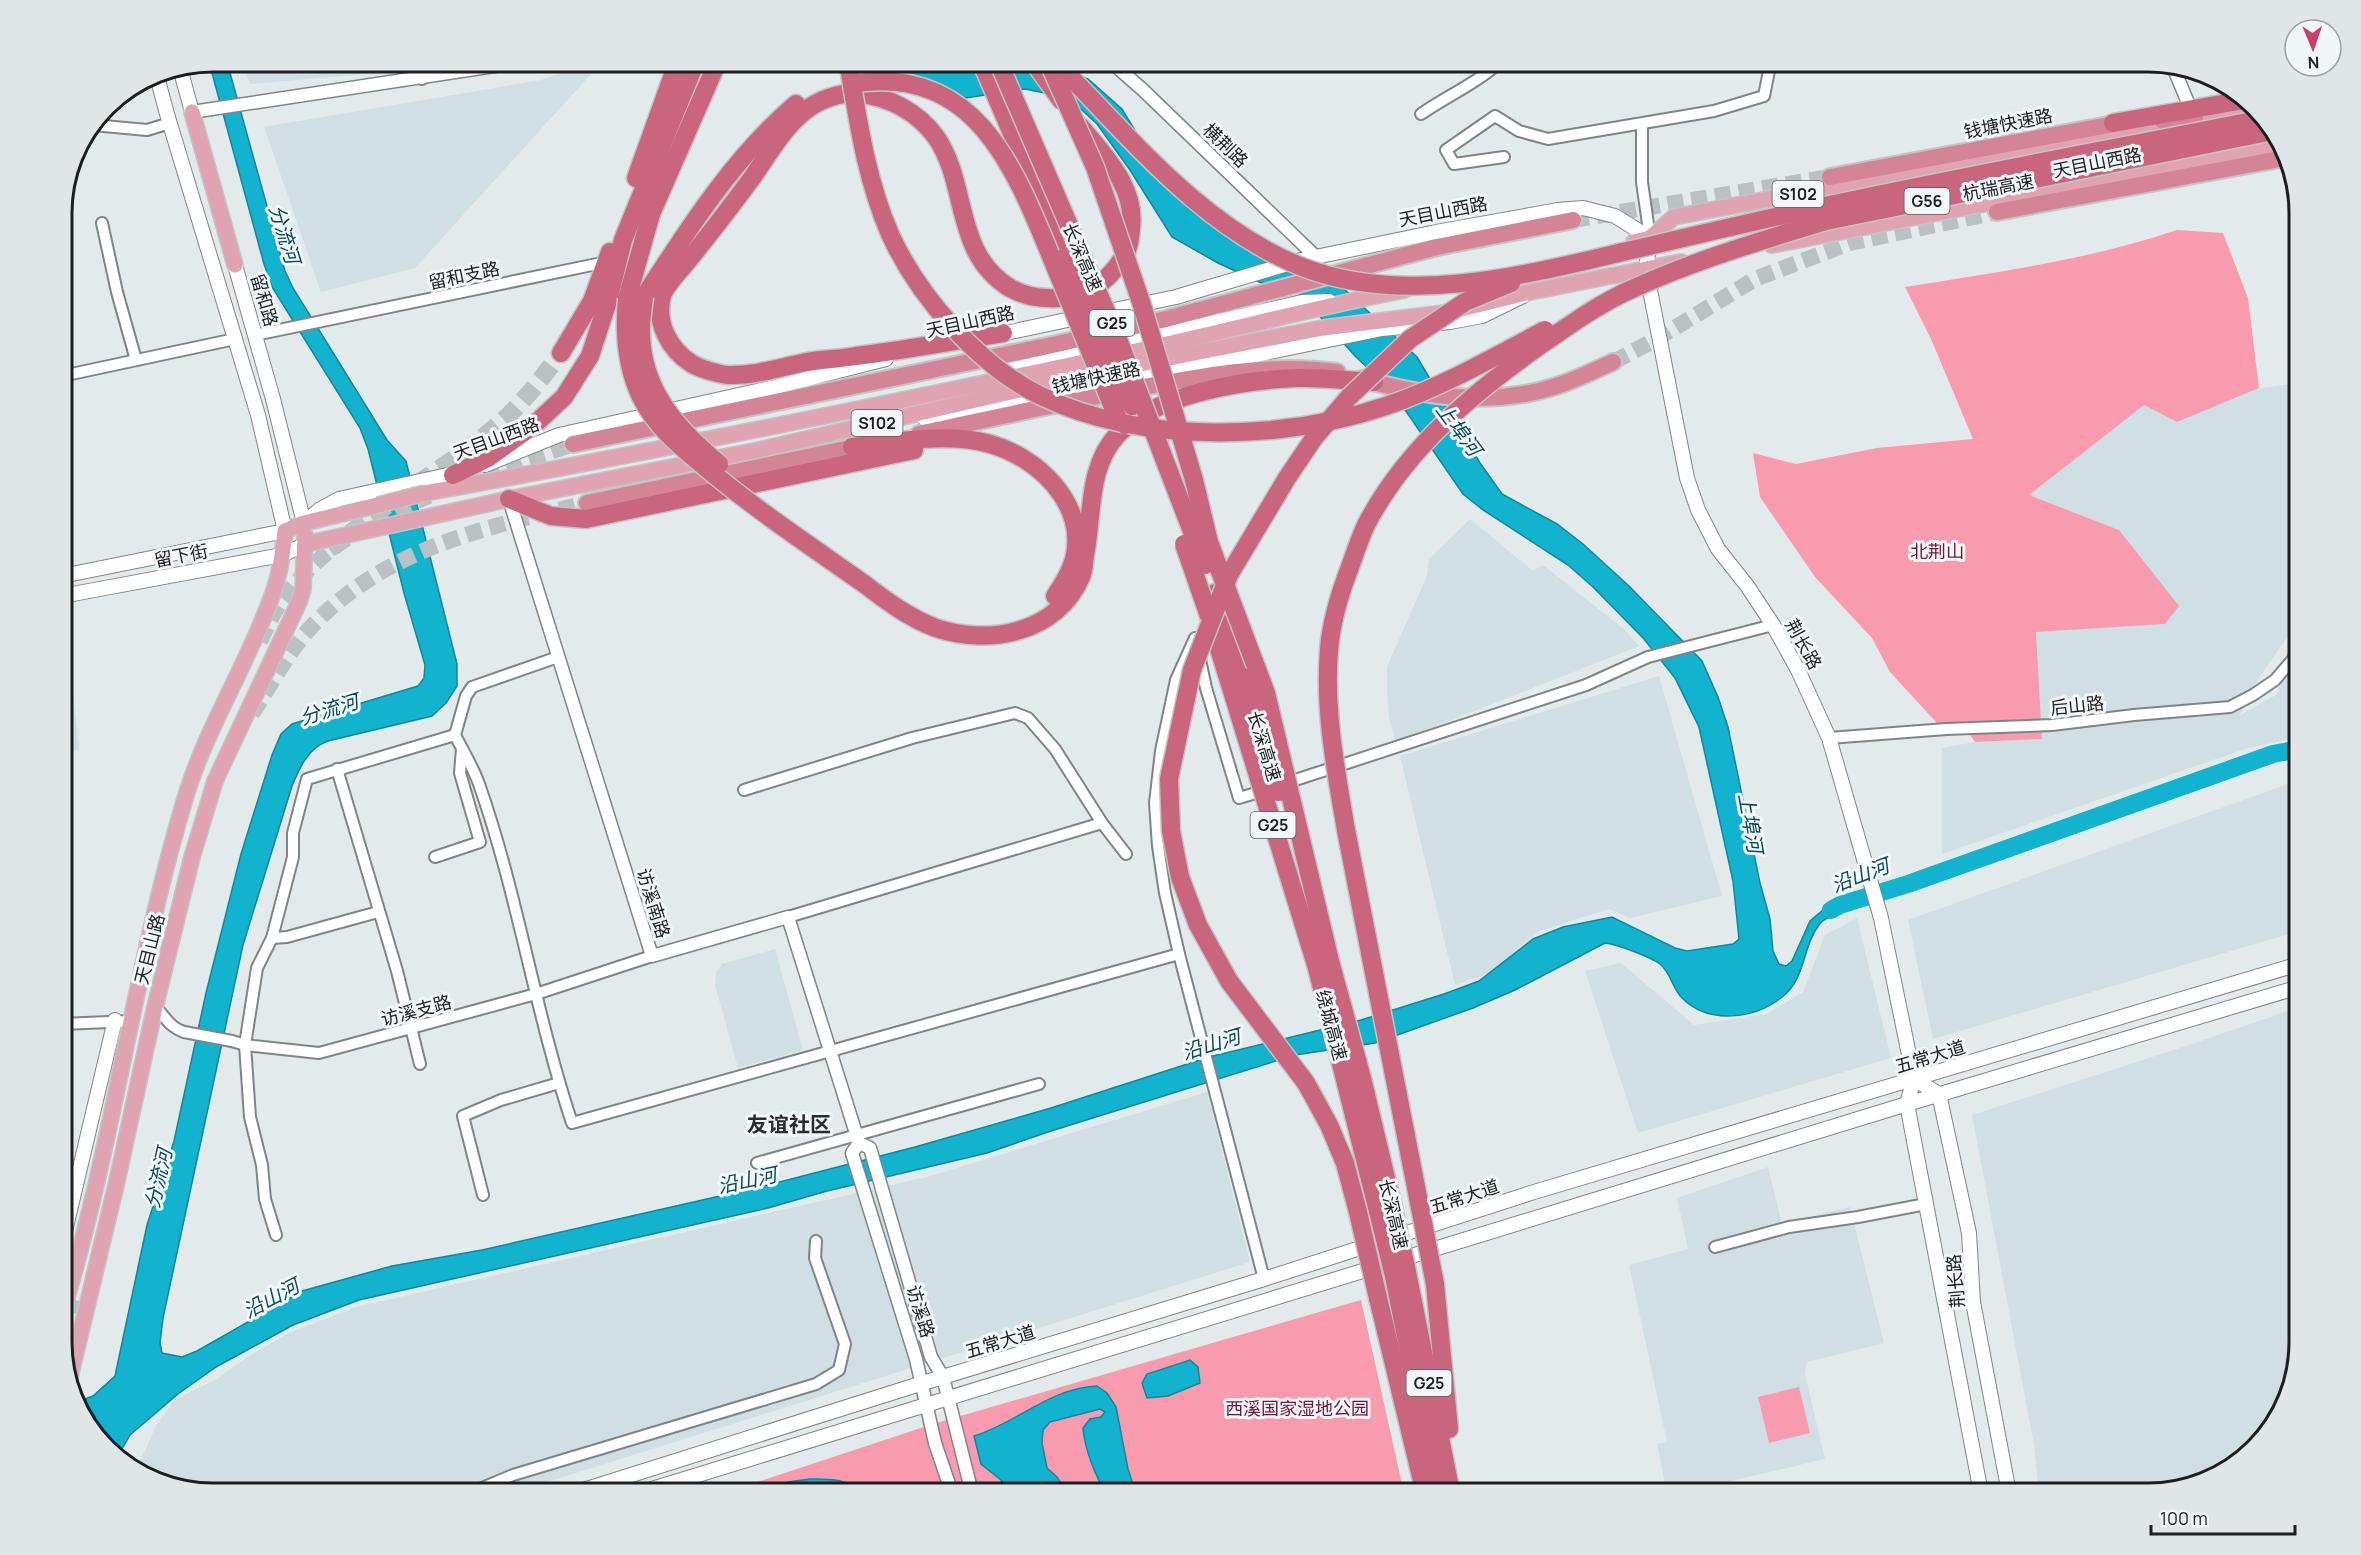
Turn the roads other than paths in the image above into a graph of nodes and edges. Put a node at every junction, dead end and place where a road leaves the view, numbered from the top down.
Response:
1 (420, 72) edge
2 (466, 72) edge
3 (674, 72) edge
4 (692, 72) edge
5 (714, 72) edge
6 (851, 72) edge
7 (985, 72) edge
8 (1002, 72) edge
9 (1041, 72) edge
10 (1052, 72) edge
11 (1065, 72) edge
12 (1122, 72) edge
13 (1489, 72) edge
14 (1769, 72) edge
15 (2177, 75) edge
16 (182, 76) edge
17 (422, 79) junction
18 (159, 83) edge
19 (2235, 103) edge
20 (2243, 109) edge
21 (192, 112) junction
22 (1421, 114) dead end
23 (2193, 115) junction
24 (2254, 121) edge
25 (170, 123) junction
26 (2114, 123) joint
27 (1642, 124) junction
28 (102, 126) edge
29 (2263, 133) edge
30 (2272, 148) edge
31 (1504, 157) dead end
32 (2278, 159) edge
33 (1830, 177) tunnel mouth
34 (1997, 212) tunnel mouth
35 (1573, 220) tunnel mouth
36 (102, 223) dead end
37 (1650, 238) junction
38 (1316, 257) junction
39 (1581, 262) junction
40 (597, 264) dead end
41 (235, 265) joint
42 (1646, 270) junction
43 (636, 298) junction
44 (1593, 309) junction
45 (1003, 333) junction
46 (255, 335) junction
47 (235, 339) junction
48 (561, 353) tunnel mouth
49 (136, 360) junction
50 (1613, 362) tunnel mouth
51 (72, 374) edge
52 (1374, 382) junction
53 (573, 444) tunnel mouth
54 (990, 444) junction
55 (1149, 444) junction
56 (852, 447) junction
57 (453, 475) junction
58 (422, 487) junction
59 (509, 499) junction
60 (586, 503) tunnel mouth
61 (304, 523) junction
62 (285, 531) junction
63 (306, 544) junction
64 (282, 555) junction
65 (72, 574) edge
66 (866, 578) junction
67 (72, 594) edge
68 (1773, 625) junction
69 (558, 657) junction
70 (2289, 664) edge
71 (1236, 679) junction
72 (455, 735) junction
73 (1829, 738) junction
74 (462, 749) junction
75 (337, 770) junction
76 (744, 790) dead end
77 (1102, 823) junction
78 (1126, 854) dead end
79 (435, 857) dead end
80 (378, 912) junction
81 (788, 917) junction
82 (272, 938) junction
83 (1179, 954) junction
84 (652, 956) junction
85 (1324, 964) junction
86 (2289, 967) edge
87 (2289, 990) edge
88 (536, 994) junction
89 (155, 1006) junction
90 (115, 1020) junction
91 (132, 1021) junction
92 (72, 1023) edge
93 (411, 1028) junction
94 (245, 1045) junction
95 (830, 1050) junction
96 (420, 1064) dead end
97 (1914, 1079) junction
98 (559, 1083) junction
99 (1040, 1084) dead end
100 (1940, 1094) junction
101 (1906, 1104) junction
102 (859, 1145) junction
103 (757, 1163) dead end
104 (483, 1196) dead end
105 (72, 1202) edge
106 (1926, 1204) junction
107 (276, 1235) dead end
108 (816, 1241) dead end
109 (1715, 1247) dead end
110 (1400, 1274) junction
111 (1264, 1279) junction
112 (72, 1282) tunnel mouth
113 (74, 1361) edge
114 (943, 1377) junction
115 (922, 1383) junction
116 (948, 1400) junction
117 (927, 1407) junction
118 (497, 1483) edge
119 (608, 1483) edge
120 (675, 1483) edge
121 (948, 1483) edge
122 (969, 1483) edge
123 (1422, 1483) edge
124 (1435, 1483) edge
125 (1450, 1483) edge
126 (1452, 1483) edge
127 (1979, 1483) edge
128 (2007, 1483) edge

1 - 17 street
2 - 17 street
3 - 48 highway
4 - 57 highway
5 - 43 highway
6 - 44 highway, bridge
7 - 55 highway, 长深高速 / G25, bridge
8 - 71 highway, 长深高速 / G25, bridge
9 - 45 highway, bridge
10 - 85 highway, bridge
11 - 39 highway, bridge
12 - 38 street, 横荆路
13 - 22 street
14 - 27 street
15 - 23 street
16 - 21 main road, 留和路
17 - 21 street
18 - 25 main road
19 - 23 highway
20 - 23 main road, 天目山西路 / S102
21 - 41 main road, 留和路
23 - 26 highway
23 - 37 main road, 天目山西路 / S102
24 - 39 highway, 杭瑞高速 / G56, bridge
25 - 28 street
25 - 47 main road
26 - 33 highway, 钱塘快速路
27 - 31 street
27 - 37 street
29 - 44 highway, 杭瑞高速 / G56, bridge
30 - 42 main road, 天目山西路 / S102
32 - 34 highway
35 - 53 highway
36 - 49 street
37 - 38 main road, 天目山西路
37 - 42 main road, 荆长路
37 - 58 main road, 天目山西路 / S102
38 - 45 main road, 天目山西路
39 - 123 highway, bridge
40 - 46 street, 留和支路
41 - 46 main road, 留和路
42 - 59 main road, 天目山西路 / S102
42 - 68 main road, 荆长路
43 - 55 highway, bridge
43 - 66 highway, bridge
44 - 126 highway, bridge
45 - 57 main road, 天目山西路
46 - 61 main road, 留和路
47 - 49 street
47 - 62 main road
49 - 51 street
50 - 52 highway, 钱塘快速路, bridge
52 - 56 highway, 钱塘快速路
52 - 66 highway
54 - 56 highway
54 - 59 highway
54 - 66 highway
55 - 71 highway, 长深高速 / G25, bridge
56 - 60 highway, 钱塘快速路
57 - 58 main road, 天目山西路
58 - 61 main road, 天目山西路 / S102, bridge
59 - 63 main road, 天目山西路 / S102
59 - 69 street, 访溪南路
61 - 62 main road, 天目山西路 / S102
61 - 63 main road, 留和路
62 - 64 main road, 天目山路
62 - 65 main road, 留下街
63 - 64 main road, 留下街
63 - 89 main road, 天目山路
64 - 67 main road, 留下街
64 - 91 main road, 天目山路
68 - 73 main road, 荆长路
68 - 83 street
69 - 72 street
69 - 84 street, 访溪南路
70 - 73 street, 后山路
71 - 85 highway, 长深高速 / G25, bridge
72 - 74 street
72 - 75 street
73 - 97 main road, 荆长路
74 - 79 street
74 - 88 street
75 - 80 street
75 - 82 street
76 - 77 street
77 - 78 street
77 - 81 street
80 - 82 street
80 - 93 street
81 - 84 street, 访溪南路
81 - 95 street
82 - 94 street
83 - 95 street
83 - 111 street
84 - 88 street, 访溪支路
85 - 110 highway, 长深高速 / G25, bridge
86 - 97 main road, 五常大道
87 - 100 main road
88 - 93 street, 访溪支路
88 - 98 street
89 - 94 street, 访溪支路, bridge
89 - 113 main road, 天目山路
90 - 91 street
90 - 92 street
90 - 105 main road
91 - 112 main road, 天目山路
93 - 94 street, 访溪支路
93 - 96 street
94 - 107 street
95 - 98 street
95 - 102 street
97 - 100 main road
97 - 101 main road, 荆长路
97 - 111 main road, 五常大道
98 - 104 street
99 - 102 street
100 - 101 main road
100 - 128 main road, 荆长路
101 - 106 main road, 荆长路
101 - 116 main road
102 - 103 street
102 - 114 street
102 - 115 street, 访溪路
106 - 109 street
106 - 127 main road, 荆长路
108 - 118 street
110 - 124 highway, 长深高速 / G25
110 - 125 highway, 长深高速 / G25
111 - 114 main road, 五常大道
114 - 115 main road, 五常大道
114 - 116 street
115 - 117 street, 访溪路
115 - 119 main road, 五常大道
116 - 117 main road
116 - 122 street
117 - 120 main road
117 - 121 street, 访溪路

